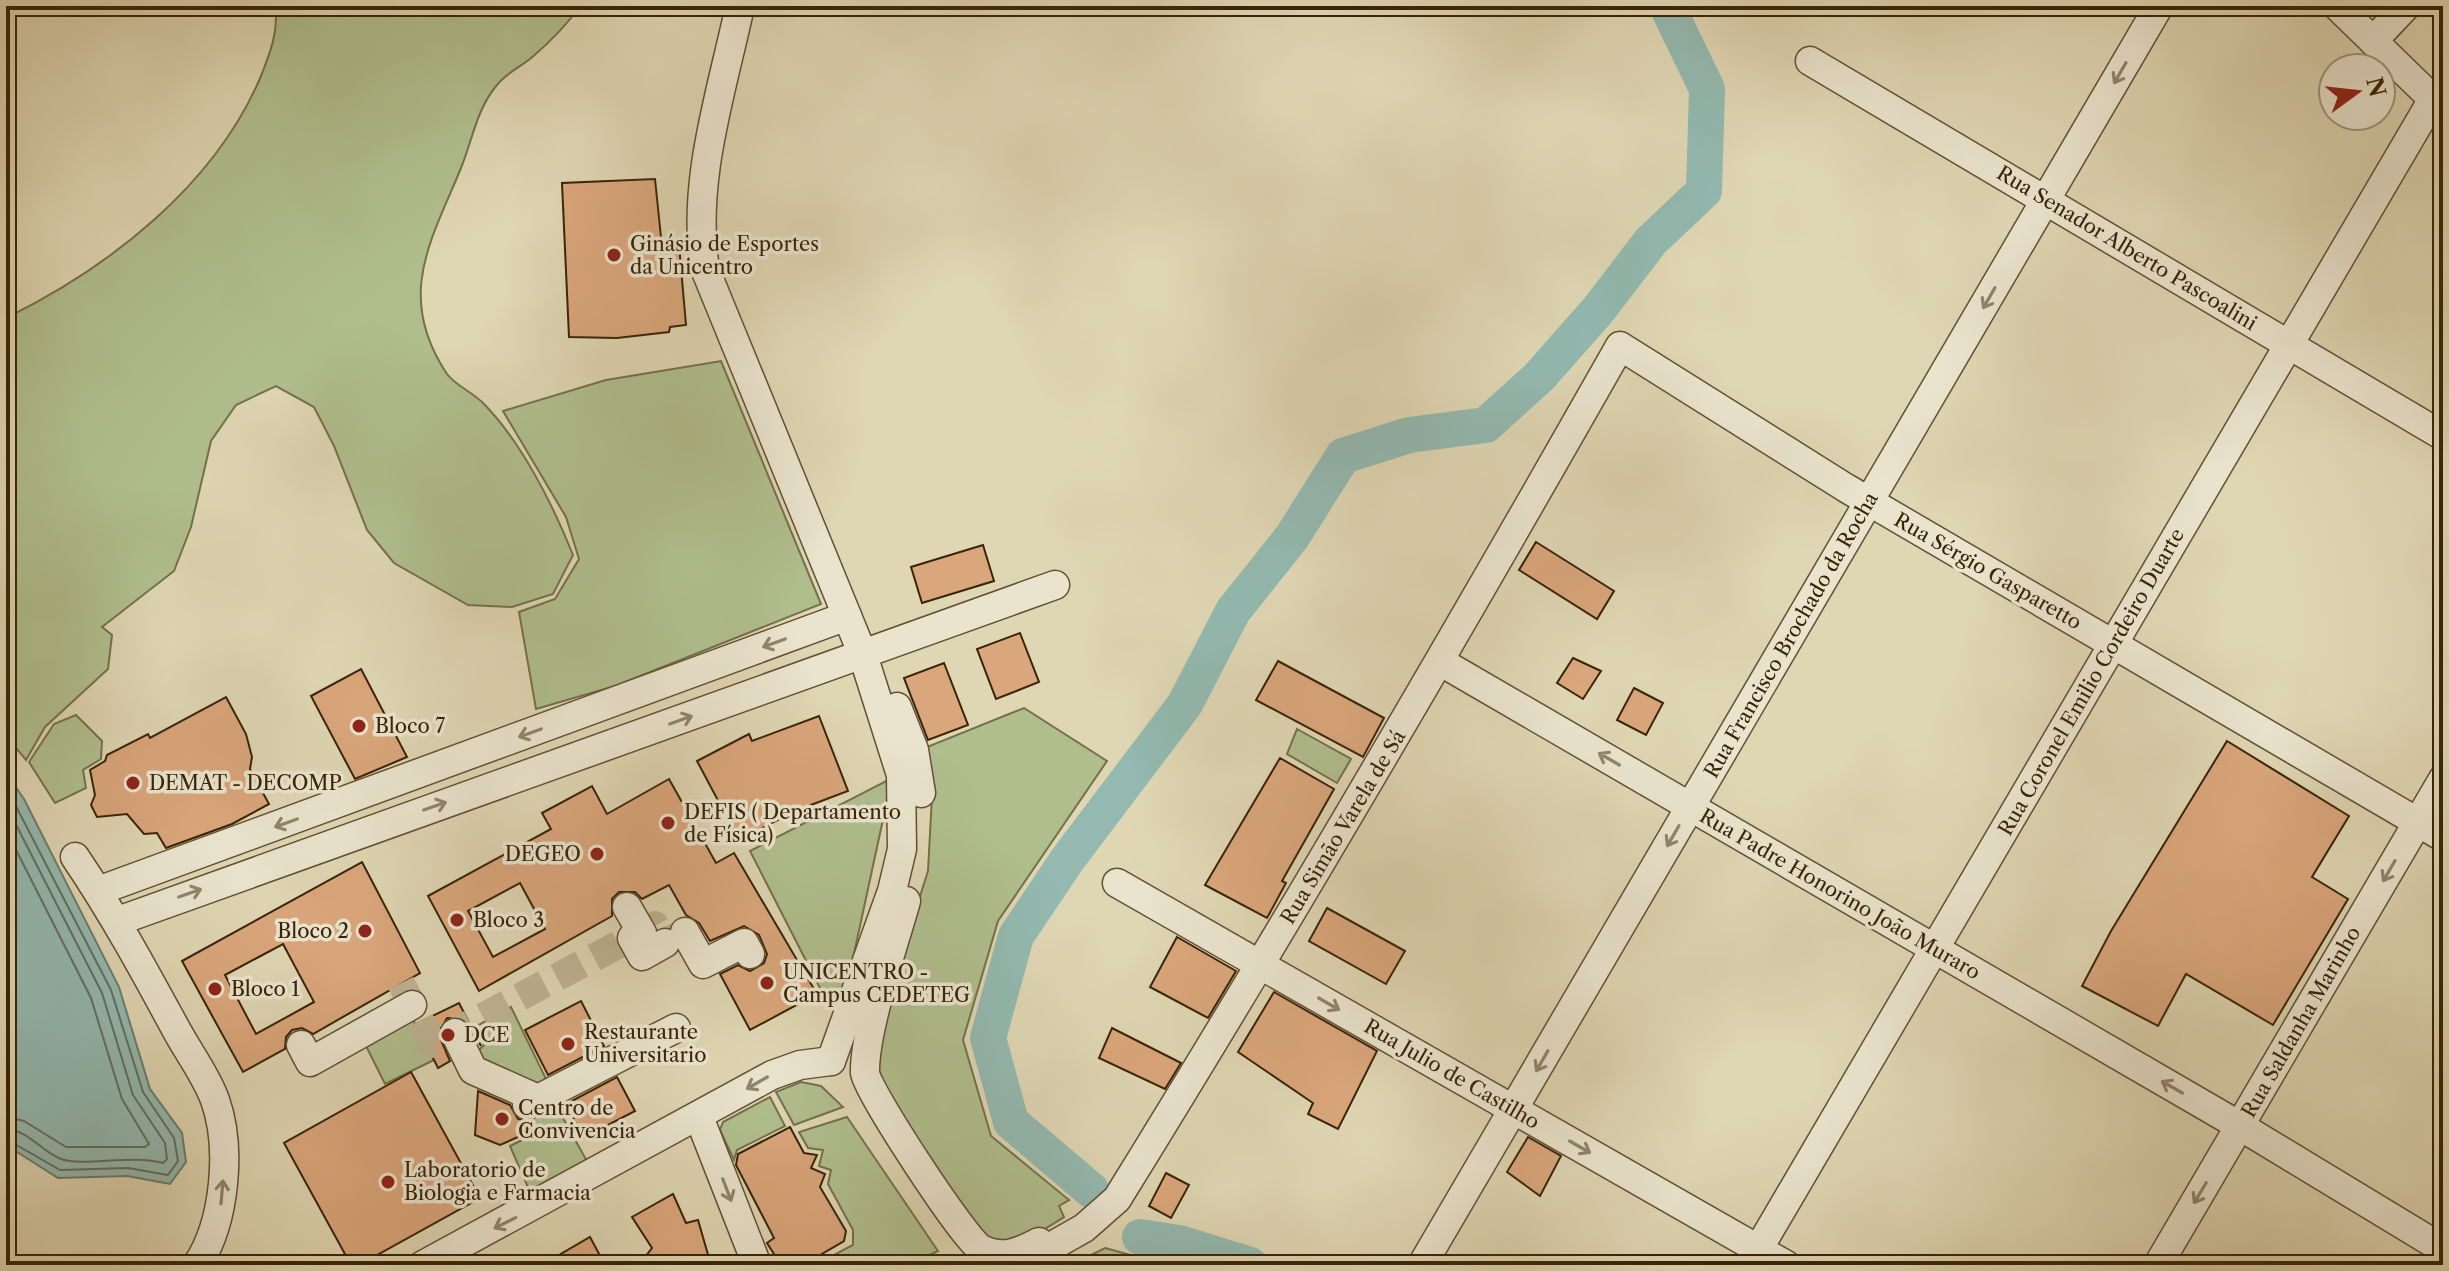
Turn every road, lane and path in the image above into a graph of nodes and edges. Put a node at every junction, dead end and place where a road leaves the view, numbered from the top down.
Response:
1 (740, 6) edge
2 (2159, 6) edge
3 (2337, 6) edge
4 (2406, 6) edge
5 (2373, 41) junction
6 (1810, 61) dead end
7 (2438, 104) edge
8 (2045, 201) junction
9 (2289, 345) junction
10 (1620, 346) joint
11 (2443, 436) edge
12 (1869, 501) junction
13 (1055, 585) dead end
14 (847, 616) junction
15 (2113, 644) junction
16 (869, 652) junction
17 (1441, 662) junction
18 (2443, 779) edge
19 (1690, 807) junction
20 (2418, 822) junction
21 (2443, 837) edge
22 (75, 857) dead end
23 (1117, 883) dead end
24 (98, 891) junction
25 (627, 907) dead end
26 (118, 921) junction
27 (1934, 949) junction
28 (750, 954) dead end
29 (1261, 966) junction
30 (412, 1005) dead end
31 (676, 1028) dead end
32 (455, 1033) dead end
33 (301, 1045) dead end
34 (831, 1061) junction
35 (1514, 1109) junction
36 (699, 1117) junction
37 (2240, 1126) junction
38 (1091, 1211) dead end
39 (2443, 1249) edge
40 (1754, 1257) edge
41 (197, 1265) edge
42 (423, 1265) edge
43 (757, 1265) edge
44 (971, 1265) edge
45 (1019, 1265) edge
46 (1422, 1265) edge
47 (1786, 1265) edge
48 (2158, 1265) edge

1 - 14 street
2 -> 8 street, Rua Francisco Brochado da Rocha
3 - 5 street
4 - 5 street
5 - 7 street
6 - 8 street, Rua Senador Alberto Pascoalini
7 - 9 street, Rua Coronel Emilio Cordeiro Duarte
8 - 9 street, Rua Senador Alberto Pascoalini
8 -> 12 street, Rua Francisco Brochado da Rocha
9 - 11 street, Rua Senador Alberto Pascoalini
9 - 15 street, Rua Coronel Emilio Cordeiro Duarte
10 - 12 street, Rua Sérgio Gasparetto
10 - 17 street, Rua Simão Varela de Sá
12 - 15 street, Rua Sérgio Gasparetto
12 - 19 street, Rua Francisco Brochado da Rocha
13 - 16 street
14 - 16 street
14 -> 24 street
15 - 20 street, Rua Sérgio Gasparetto
15 - 27 street, Rua Coronel Emilio Cordeiro Duarte
26 -> 16 street
16 - 34 street
16 - 38 street
19 -> 17 street, Rua Padre Honorino João Muraro
17 - 29 street, Rua Simão Varela de Sá
18 - 20 street, Rua Saldanha Marinho
19 - 27 street, Rua Padre Honorino João Muraro
19 -> 35 street, Rua Francisco Brochado da Rocha
20 - 21 street, Rua Sérgio Gasparetto
20 -> 37 street, Rua Saldanha Marinho
22 - 24 street
23 - 29 street, Rua Julio de Castilho
24 - 26 street
25 - 28 street
41 -> 26 street
37 -> 27 street, Rua Padre Honorino João Muraro
27 - 40 street, Rua Coronel Emilio Cordeiro Duarte
29 -> 35 street, Rua Julio de Castilho
29 - 45 street, Rua Simão Varela de Sá
30 - 33 street
31 - 32 street
34 -> 36 street
34 - 44 street
35 -> 40 street, Rua Julio de Castilho
35 - 46 street, Rua Francisco Brochado da Rocha
36 -> 42 street
36 -> 43 street
37 - 39 street, Rua Padre Honorino João Muraro
37 -> 48 street, Rua Saldanha Marinho
40 - 47 street, Rua Julio de Castilho

